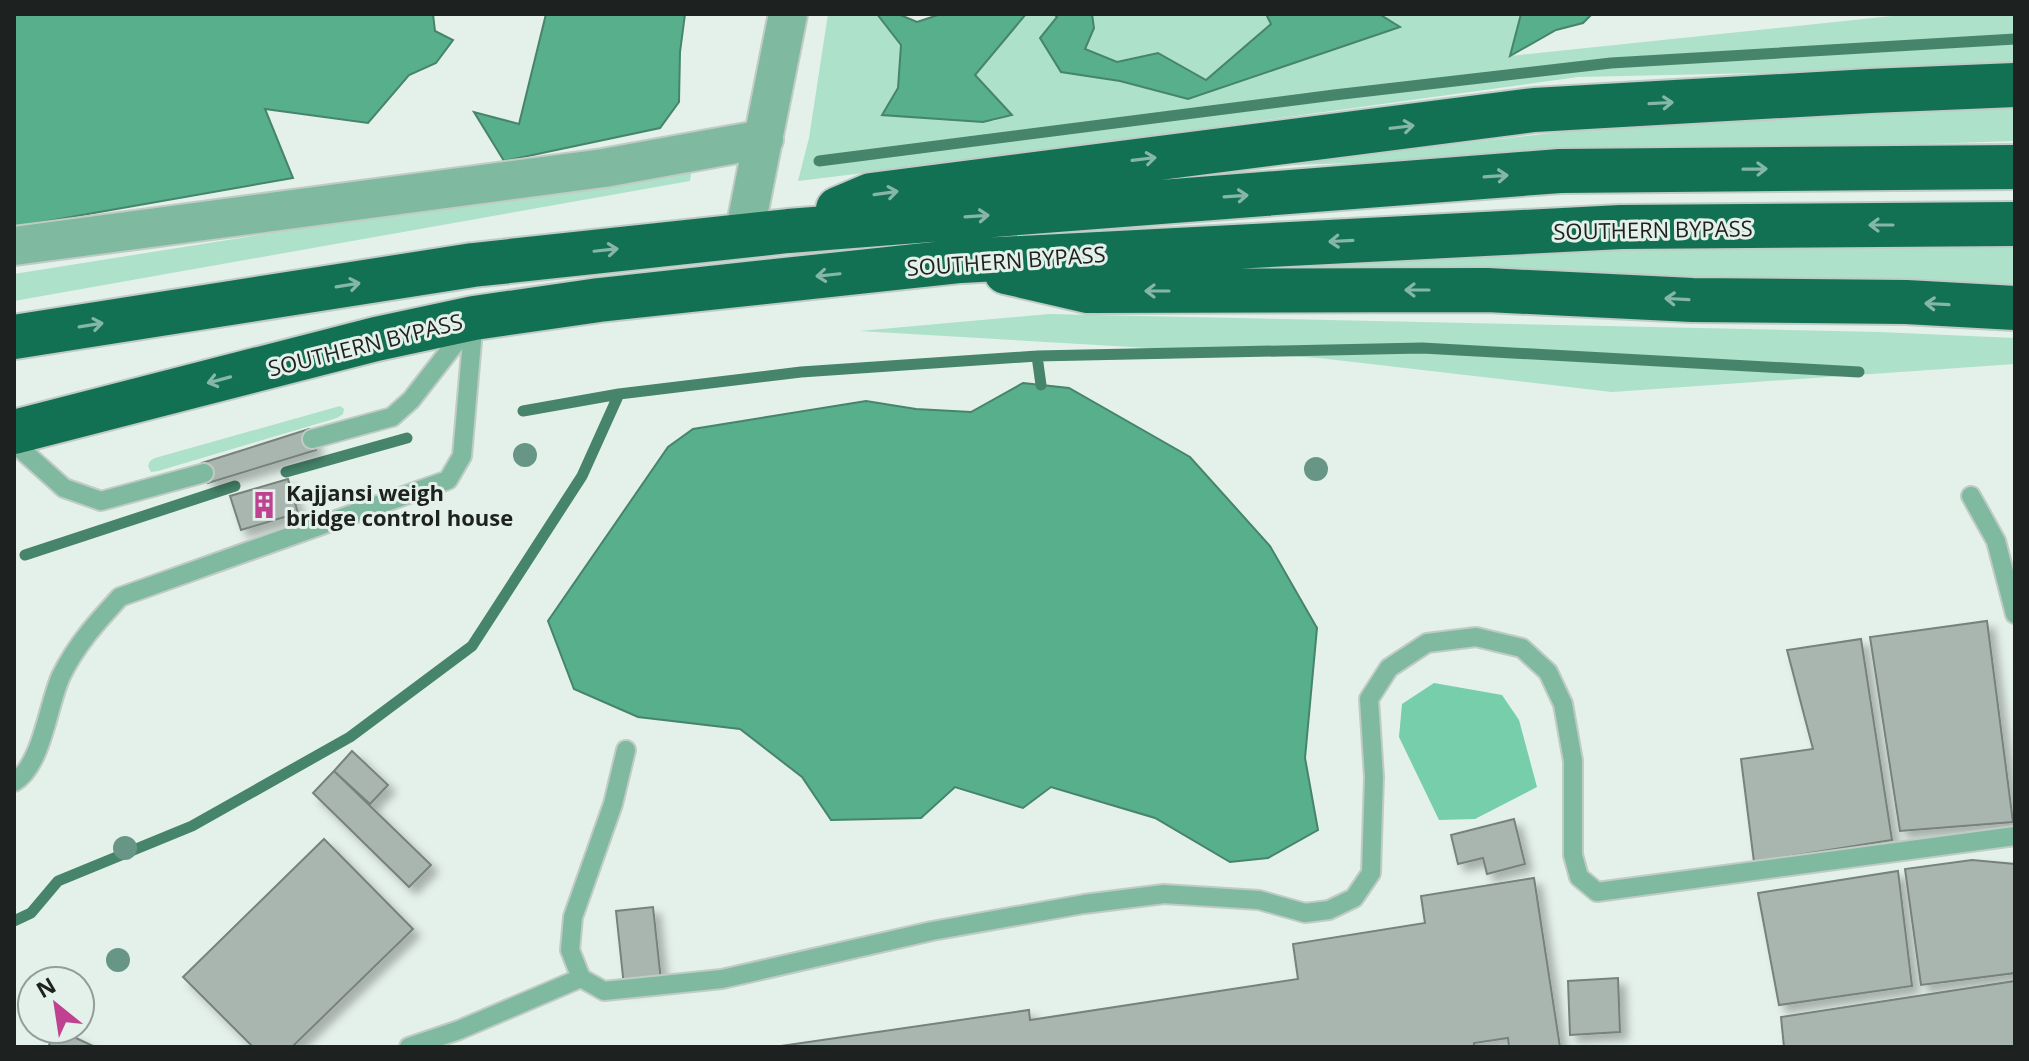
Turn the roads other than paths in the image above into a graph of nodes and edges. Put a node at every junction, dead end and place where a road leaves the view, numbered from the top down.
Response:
1 (788, 14) edge
2 (2015, 85) edge
3 (764, 139) junction
4 (2015, 167) edge
5 (2015, 224) edge
6 (788, 231) junction
7 (744, 235) junction
8 (14, 246) edge
9 (961, 261) junction
10 (2015, 308) edge
11 (474, 318) junction
12 (14, 337) edge
13 (14, 432) edge
14 (312, 439) dead end
15 (14, 443) edge
16 (204, 473) dead end
17 (1971, 496) dead end
18 (2015, 614) edge
19 (626, 750) dead end
20 (14, 782) edge
21 (2015, 836) edge
22 (581, 978) junction
23 (460, 1038) edge
24 (409, 1047) edge

1 - 3 street
6 -> 2 highway
3 - 7 street
3 - 8 street
6 -> 4 highway, SOUTHERN BYPASS
5 -> 9 highway, SOUTHERN BYPASS
6 - 7 highway, SOUTHERN BYPASS
12 -> 7 highway, SOUTHERN BYPASS
10 -> 9 highway
9 -> 11 highway, SOUTHERN BYPASS
11 -> 13 highway, SOUTHERN BYPASS
11 - 14 lane
11 - 20 lane
15 - 16 lane
17 - 18 lane
19 - 22 lane
21 - 22 lane
22 - 23 lane
23 - 24 lane

